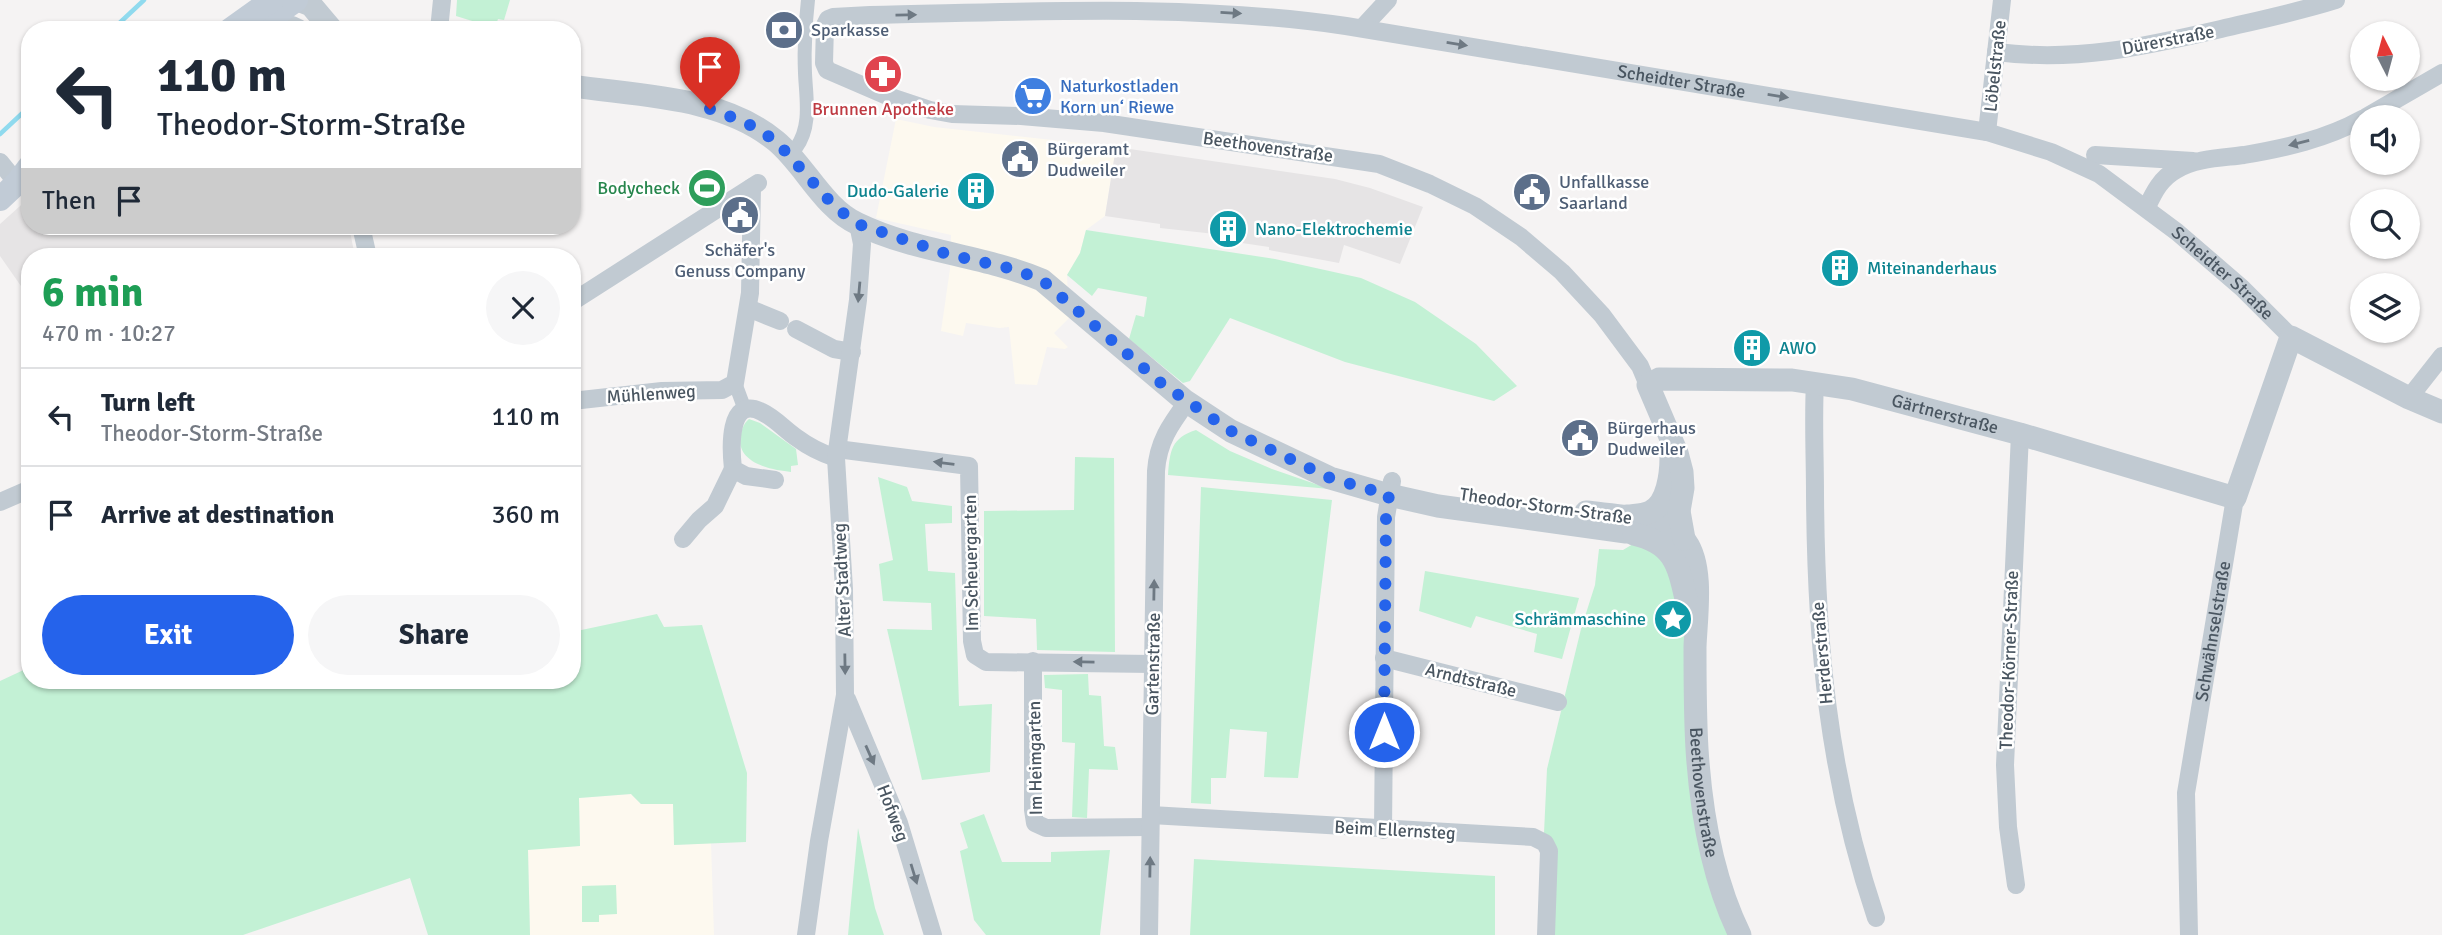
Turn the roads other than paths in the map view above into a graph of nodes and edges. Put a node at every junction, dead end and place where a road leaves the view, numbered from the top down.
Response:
1 (272, 0) edge
2 (297, 0) edge
3 (442, 0) edge
4 (808, 0) edge
5 (1388, 0) edge
6 (2002, 0) edge
7 (2336, 0) edge
8 (323, 14) edge
9 (838, 17) joint
10 (243, 21) edge
11 (267, 21) edge
12 (297, 21) edge
13 (440, 21) edge
14 (1362, 29) junction
15 (1996, 52) junction
16 (2442, 73) edge
17 (581, 87) edge
18 (2387, 105) edge
19 (2350, 125) edge
20 (1987, 132) junction
21 (796, 148) dead end
22 (2095, 155) dead end
23 (2200, 161) junction
24 (0, 162) edge
25 (19, 182) edge
26 (2147, 207) junction
27 (858, 224) junction
28 (581, 296) edge
29 (748, 308) junction
30 (2291, 337) junction
31 (852, 352) junction
32 (2442, 356) edge
33 (1815, 382) junction
34 (1648, 384) junction
35 (732, 385) junction
36 (2409, 398) junction
37 (581, 400) edge
38 (1187, 402) junction
39 (745, 410) junction
40 (2442, 412) edge
41 (2020, 434) junction
42 (836, 453) junction
43 (733, 469) junction
44 (775, 480) dead end
45 (1390, 488) junction
46 (21, 493) edge
47 (2235, 498) junction
48 (0, 502) edge
49 (1669, 526) junction
50 (683, 539) dead end
51 (1384, 658) junction
52 (1033, 661) junction
53 (1153, 664) junction
54 (845, 695) junction
55 (1558, 702) dead end
56 (1151, 821) junction
57 (1383, 830) junction
58 (2016, 885) dead end
59 (1876, 918) dead end
60 (806, 935) edge
61 (933, 935) edge
62 (1149, 935) edge
63 (1546, 935) edge
64 (1740, 935) edge
65 (2189, 935) edge

1 - 10 main road
2 - 8 street
2 - 11 main road
2 - 12 street
3 - 13 street
4 - 21 street
5 - 14 street
6 - 15 street, Löbelstraße
7 - 15 street, Dürerstraße
9 -> 14 street, Scheidter Straße
9 - 34 street, Beethovenstraße
14 -> 20 street, Scheidter Straße
15 - 20 street, Löbelstraße
16 - 18 street
17 - 27 street, Theodor-Storm-Straße
19 -> 23 street
20 - 26 street, Scheidter Straße
22 - 23 street
23 - 26 street
24 - 25 street
26 - 30 street, Scheidter Straße
27 -> 31 street, Alter Stadtweg
27 - 38 street, Theodor-Storm-Straße
28 - 29 street
29 - 31 street
29 - 35 street
30 - 36 street, Scheidter Straße
30 - 47 street, Schwähnselstraße
31 - 42 street, Alter Stadtweg
32 - 36 street
33 - 34 street, Gärtnerstraße
33 - 41 street, Gärtnerstraße
33 - 59 street, Herderstraße
34 - 49 street, Beethovenstraße
35 - 37 street, Mühlenweg
35 - 39 street
36 - 40 street, Scheidter Straße
38 - 45 street, Theodor-Storm-Straße
53 -> 38 street, Gartenstraße
39 - 42 street
39 - 43 street
41 - 47 street, Gärtnerstraße
41 - 58 street, Theodor-Körner-Straße
52 -> 42 street, Im Scheuergarten
42 -> 54 street, Alter Stadtweg
43 - 44 street
43 - 50 street
45 - 49 street, Theodor-Storm-Straße
45 - 51 street
46 - 48 street
47 - 65 street, Schwähnselstraße
49 - 64 street, Beethovenstraße
51 - 55 street, Arndtstraße
51 - 57 street
53 -> 52 street, Im Scheuergarten
52 - 56 street, Im Heimgarten
53 - 56 street, Gartenstraße
54 - 60 street, Alter Stadtweg
54 -> 61 street, Hofweg
56 - 57 street, Beim Ellernsteg
62 -> 56 street, Gartenstraße
57 - 63 street, Beim Ellernsteg

